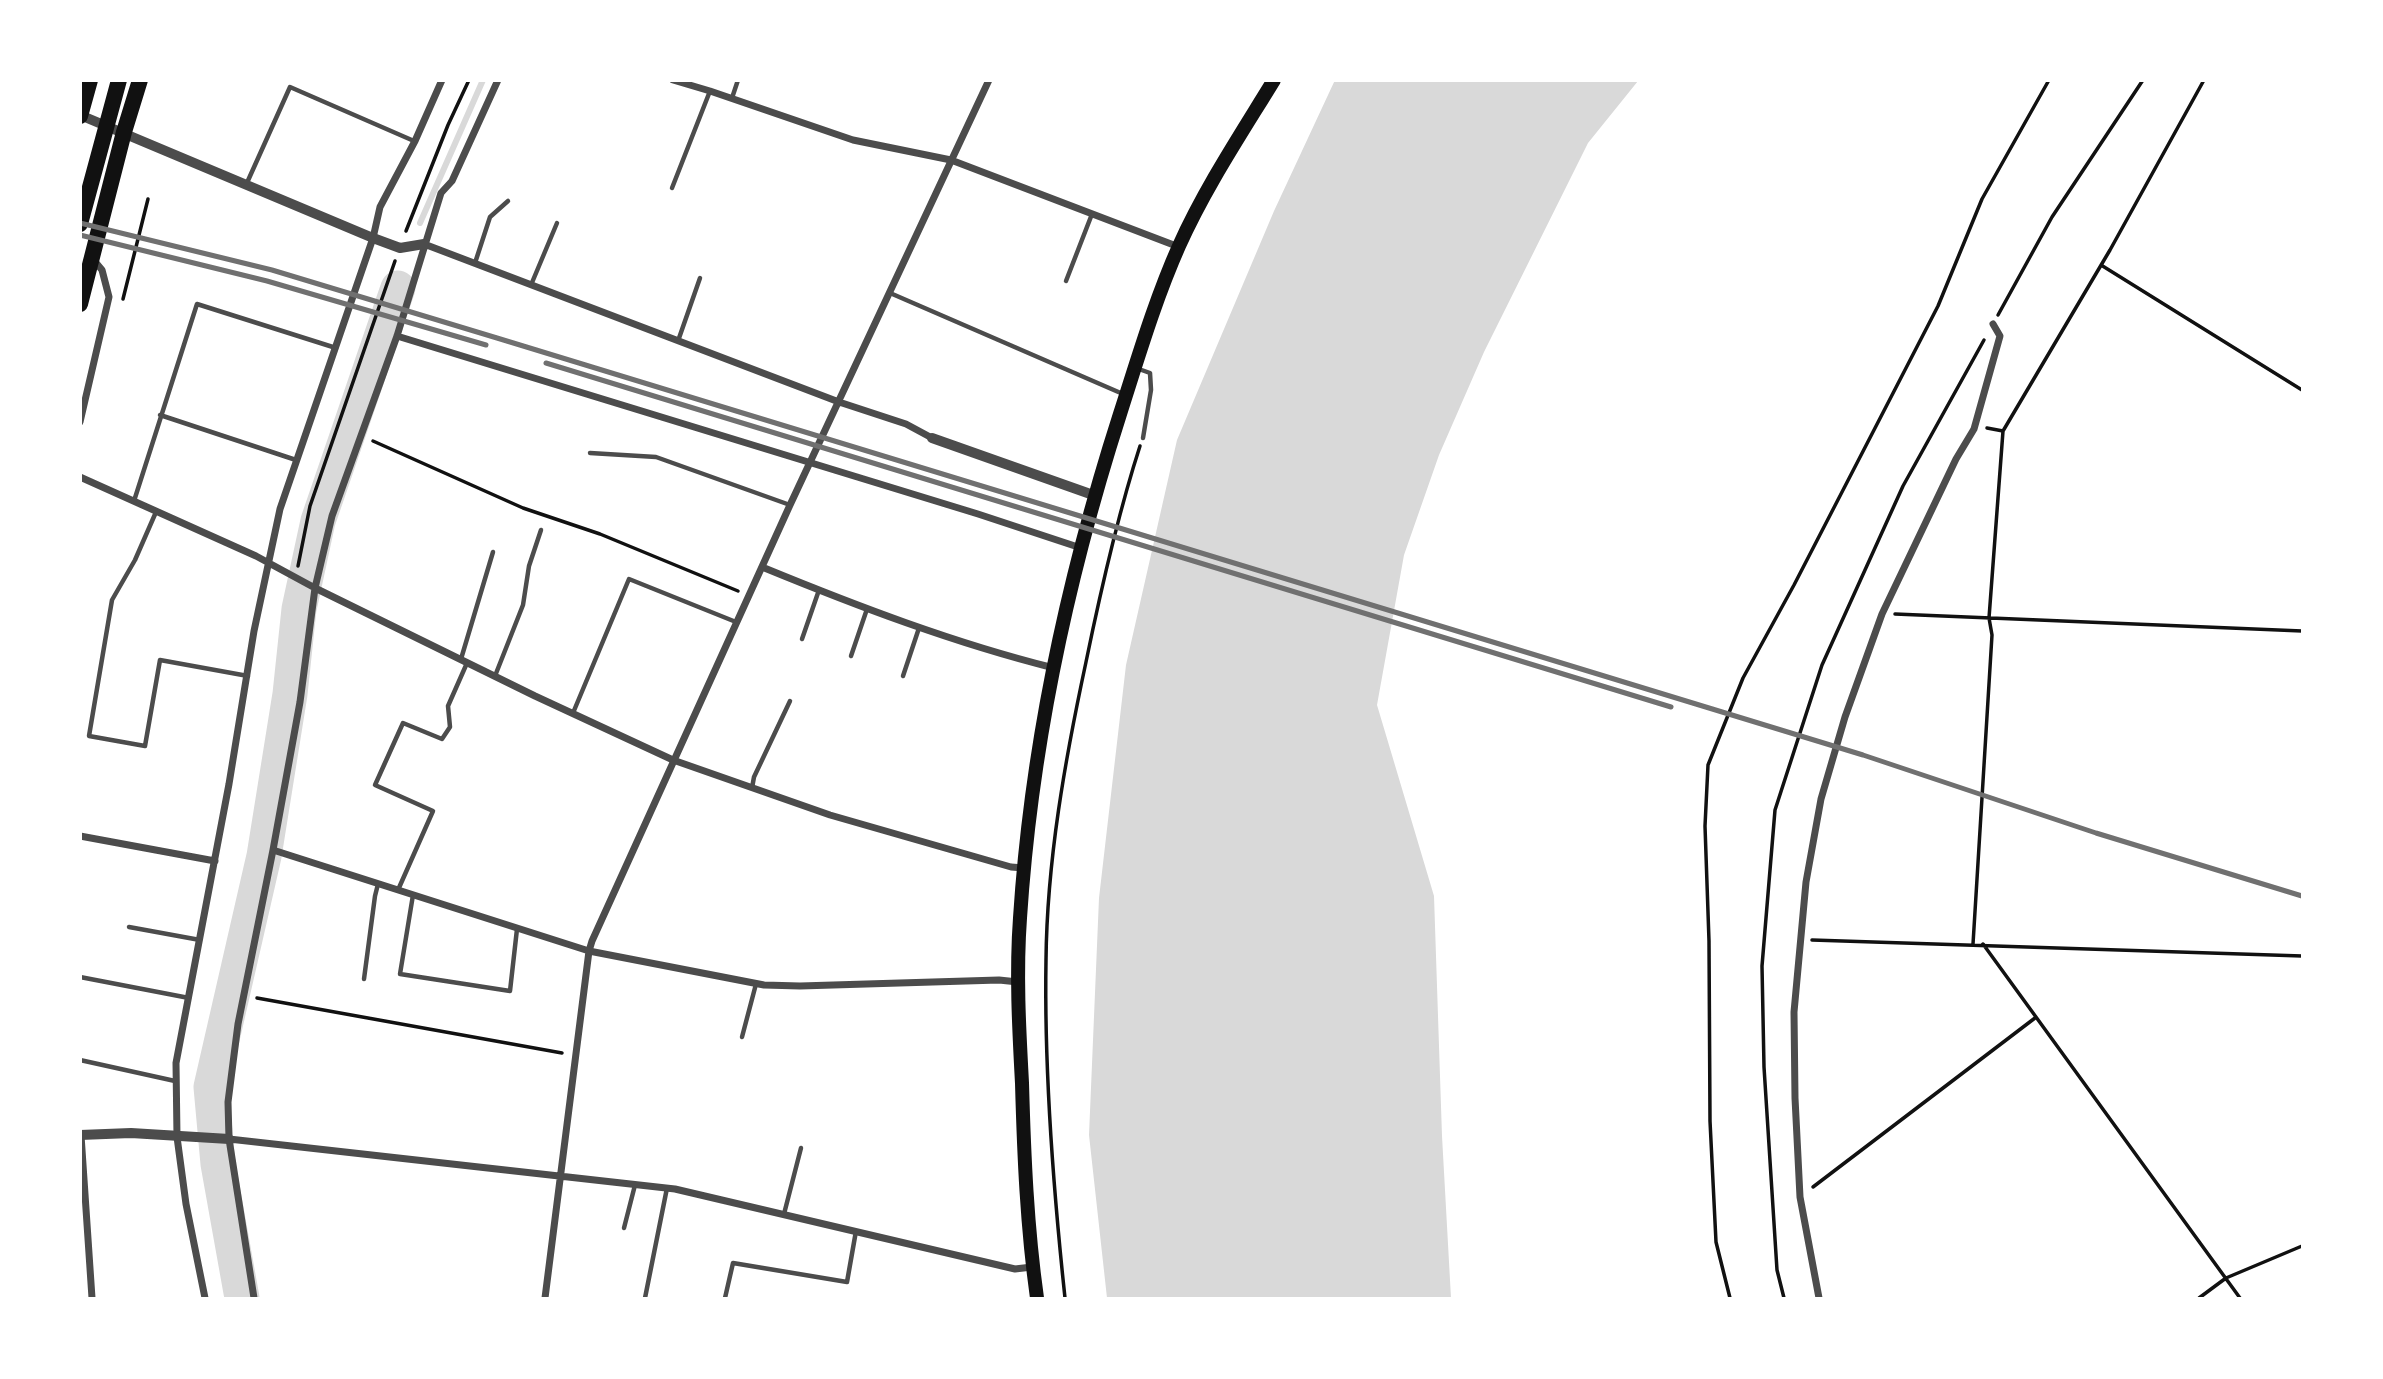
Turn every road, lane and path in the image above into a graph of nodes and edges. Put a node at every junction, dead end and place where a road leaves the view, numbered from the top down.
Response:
1 (90, 80) edge
2 (120, 80) edge
3 (140, 80) edge
4 (442, 80) edge
5 (469, 80) edge
6 (498, 80) edge
7 (738, 80) edge
8 (989, 80) edge
9 (1274, 80) edge
10 (2049, 80) edge
11 (2204, 80) edge
12 (675, 81) edge
13 (710, 91) junction
14 (732, 98) junction
15 (80, 115) edge
16 (124, 132) junction
17 (415, 141) junction
18 (951, 160) junction
19 (245, 186) junction
20 (672, 188) dead end
21 (148, 199) dead end
22 (508, 201) dead end
23 (1092, 213) junction
24 (80, 223) edge
25 (557, 223) dead end
26 (407, 231) dead end
27 (373, 238) junction
28 (424, 244) junction
29 (1179, 247) junction
30 (92, 258) junction
31 (395, 261) dead end
32 (475, 263) junction
33 (2101, 265) junction
34 (701, 278) dead end
35 (1066, 281) dead end
36 (531, 285) junction
37 (889, 293) junction
38 (80, 304) edge
39 (121, 307) dead end
40 (1993, 324) dead end
41 (397, 336) junction
42 (678, 341) junction
43 (336, 348) junction
44 (1135, 368) junction
45 (2302, 390) edge
46 (1126, 396) junction
47 (839, 402) junction
48 (160, 415) junction
49 (80, 422) edge
50 (362, 436) junction
51 (932, 438) joint
52 (1143, 438) joint
53 (590, 453) dead end
54 (296, 460) junction
55 (810, 463) junction
56 (80, 477) edge
57 (1118, 483) dead end
58 (1127, 486) junction
59 (1096, 496) junction
60 (134, 501) junction
61 (789, 505) junction
62 (157, 511) junction
63 (541, 530) dead end
64 (1081, 548) junction
65 (493, 552) dead end
66 (267, 562) junction
67 (762, 567) junction
68 (298, 568) dead end
69 (315, 588) junction
70 (818, 590) junction
71 (749, 595) junction
72 (868, 608) junction
73 (1882, 614) junction
74 (1989, 618) junction
75 (737, 622) junction
76 (920, 627) junction
77 (2302, 631) edge
78 (802, 639) dead end
79 (851, 656) dead end
80 (464, 661) junction
81 (1055, 668) junction
82 (248, 676) junction
83 (495, 676) junction
84 (903, 676) dead end
85 (790, 701) dead end
86 (572, 713) junction
87 (673, 760) junction
88 (752, 789) junction
89 (80, 836) edge
90 (274, 850) junction
91 (215, 861) junction
92 (1024, 868) junction
93 (379, 883) junction
94 (398, 890) junction
95 (413, 895) junction
96 (129, 927) dead end
97 (517, 929) junction
98 (1799, 939) junction
99 (200, 940) junction
100 (1973, 944) junction
101 (1983, 944) junction
102 (589, 951) junction
103 (2302, 956) edge
104 (80, 977) edge
105 (364, 979) dead end
106 (1018, 982) junction
107 (756, 983) junction
108 (244, 995) junction
109 (189, 998) junction
110 (2035, 1018) junction
111 (742, 1037) dead end
112 (576, 1056) junction
113 (80, 1060) edge
114 (175, 1081) junction
115 (81, 1135) edge
116 (177, 1137) junction
117 (229, 1139) junction
118 (801, 1149) dead end
119 (560, 1177) junction
120 (635, 1185) junction
121 (667, 1188) junction
122 (1800, 1197) junction
123 (784, 1214) junction
124 (624, 1228) dead end
125 (856, 1231) junction
126 (2302, 1247) edge
127 (1032, 1267) junction
128 (2226, 1279) junction
129 (92, 1298) edge
130 (205, 1298) edge
131 (254, 1298) edge
132 (545, 1298) edge
133 (645, 1298) edge
134 (725, 1298) edge
135 (1037, 1298) edge
136 (1065, 1298) edge
137 (1730, 1298) edge
138 (1819, 1298) edge
139 (2199, 1298) edge
140 (2240, 1298) edge

1 - 15 highway
2 - 24 highway
3 - 16 highway
4 - 17 street
5 - 26 path
6 - 28 street
7 - 14 lane
8 - 18 street
9 - 29 main road
10 - 137 path
11 - 33 path
12 - 13 street
13 - 14 street
13 - 20 lane
14 - 18 street
15 - 16 street
16 - 19 street
16 - 30 highway
17 - 19 lane
17 - 27 street
18 - 23 street
18 - 37 street
19 - 27 street
21 - 39 path
22 - 32 lane
23 - 29 street
23 - 35 lane
25 - 36 lane
27 - 28 street
27 - 43 street
28 - 32 street
28 - 41 street
29 - 44 main road
30 - 38 highway
30 - 49 street
31 - 68 path
32 - 36 street
33 - 45 path
33 - 74 path
34 - 42 lane
36 - 42 street
37 - 46 lane
37 - 47 street
40 - 73 street
41 - 50 street
41 - 55 street
42 - 47 street
43 - 48 lane
43 - 54 street
44 - 46 main road
44 - 52 lane
46 - 59 main road
47 - 51 street
47 - 55 street
48 - 54 lane
48 - 60 lane
50 - 69 street
50 - 71 path
51 - 59 street
52 - 58 path
53 - 61 lane
54 - 66 street
55 - 61 street
55 - 64 street
56 - 60 street
57 - 58 path
58 - 136 path
59 - 64 main road
60 - 62 street
61 - 67 street
62 - 66 street
62 - 82 lane
63 - 83 lane
64 - 81 main road
65 - 80 lane
66 - 69 street
66 - 82 street
67 - 70 street
67 - 71 street
69 - 80 street
69 - 90 street
70 - 72 street
70 - 78 lane
71 - 75 street
72 - 76 street
72 - 79 lane
73 - 74 path
73 - 98 street
74 - 77 path
74 - 100 path
75 - 86 lane
75 - 87 street
76 - 81 street
76 - 84 lane
80 - 83 street
80 - 94 lane
81 - 92 main road
82 - 91 street
83 - 86 street
85 - 88 lane
86 - 87 street
87 - 88 street
87 - 102 street
88 - 92 street
89 - 91 street
90 - 93 street
90 - 108 street
91 - 99 street
92 - 106 main road
93 - 94 street
93 - 105 lane
94 - 95 street
95 - 97 street
95 - 97 lane
96 - 99 lane
97 - 102 street
98 - 100 path
98 - 122 street
99 - 109 street
100 - 101 path
101 - 103 path
101 - 110 path
102 - 107 street
102 - 112 street
104 - 109 lane
106 - 107 street
106 - 127 main road
107 - 111 lane
108 - 112 path
108 - 117 street
109 - 114 street
110 - 122 path
110 - 128 path
112 - 119 street
113 - 114 lane
114 - 116 street
115 - 116 street
115 - 129 street
116 - 117 street
116 - 130 street
117 - 119 street
117 - 131 street
118 - 123 lane
119 - 120 street
119 - 132 street
120 - 121 street
120 - 124 lane
121 - 123 street
121 - 133 lane
122 - 138 street
123 - 125 street
125 - 127 street
125 - 134 lane
126 - 128 path
127 - 135 main road
128 - 139 path
128 - 140 path

